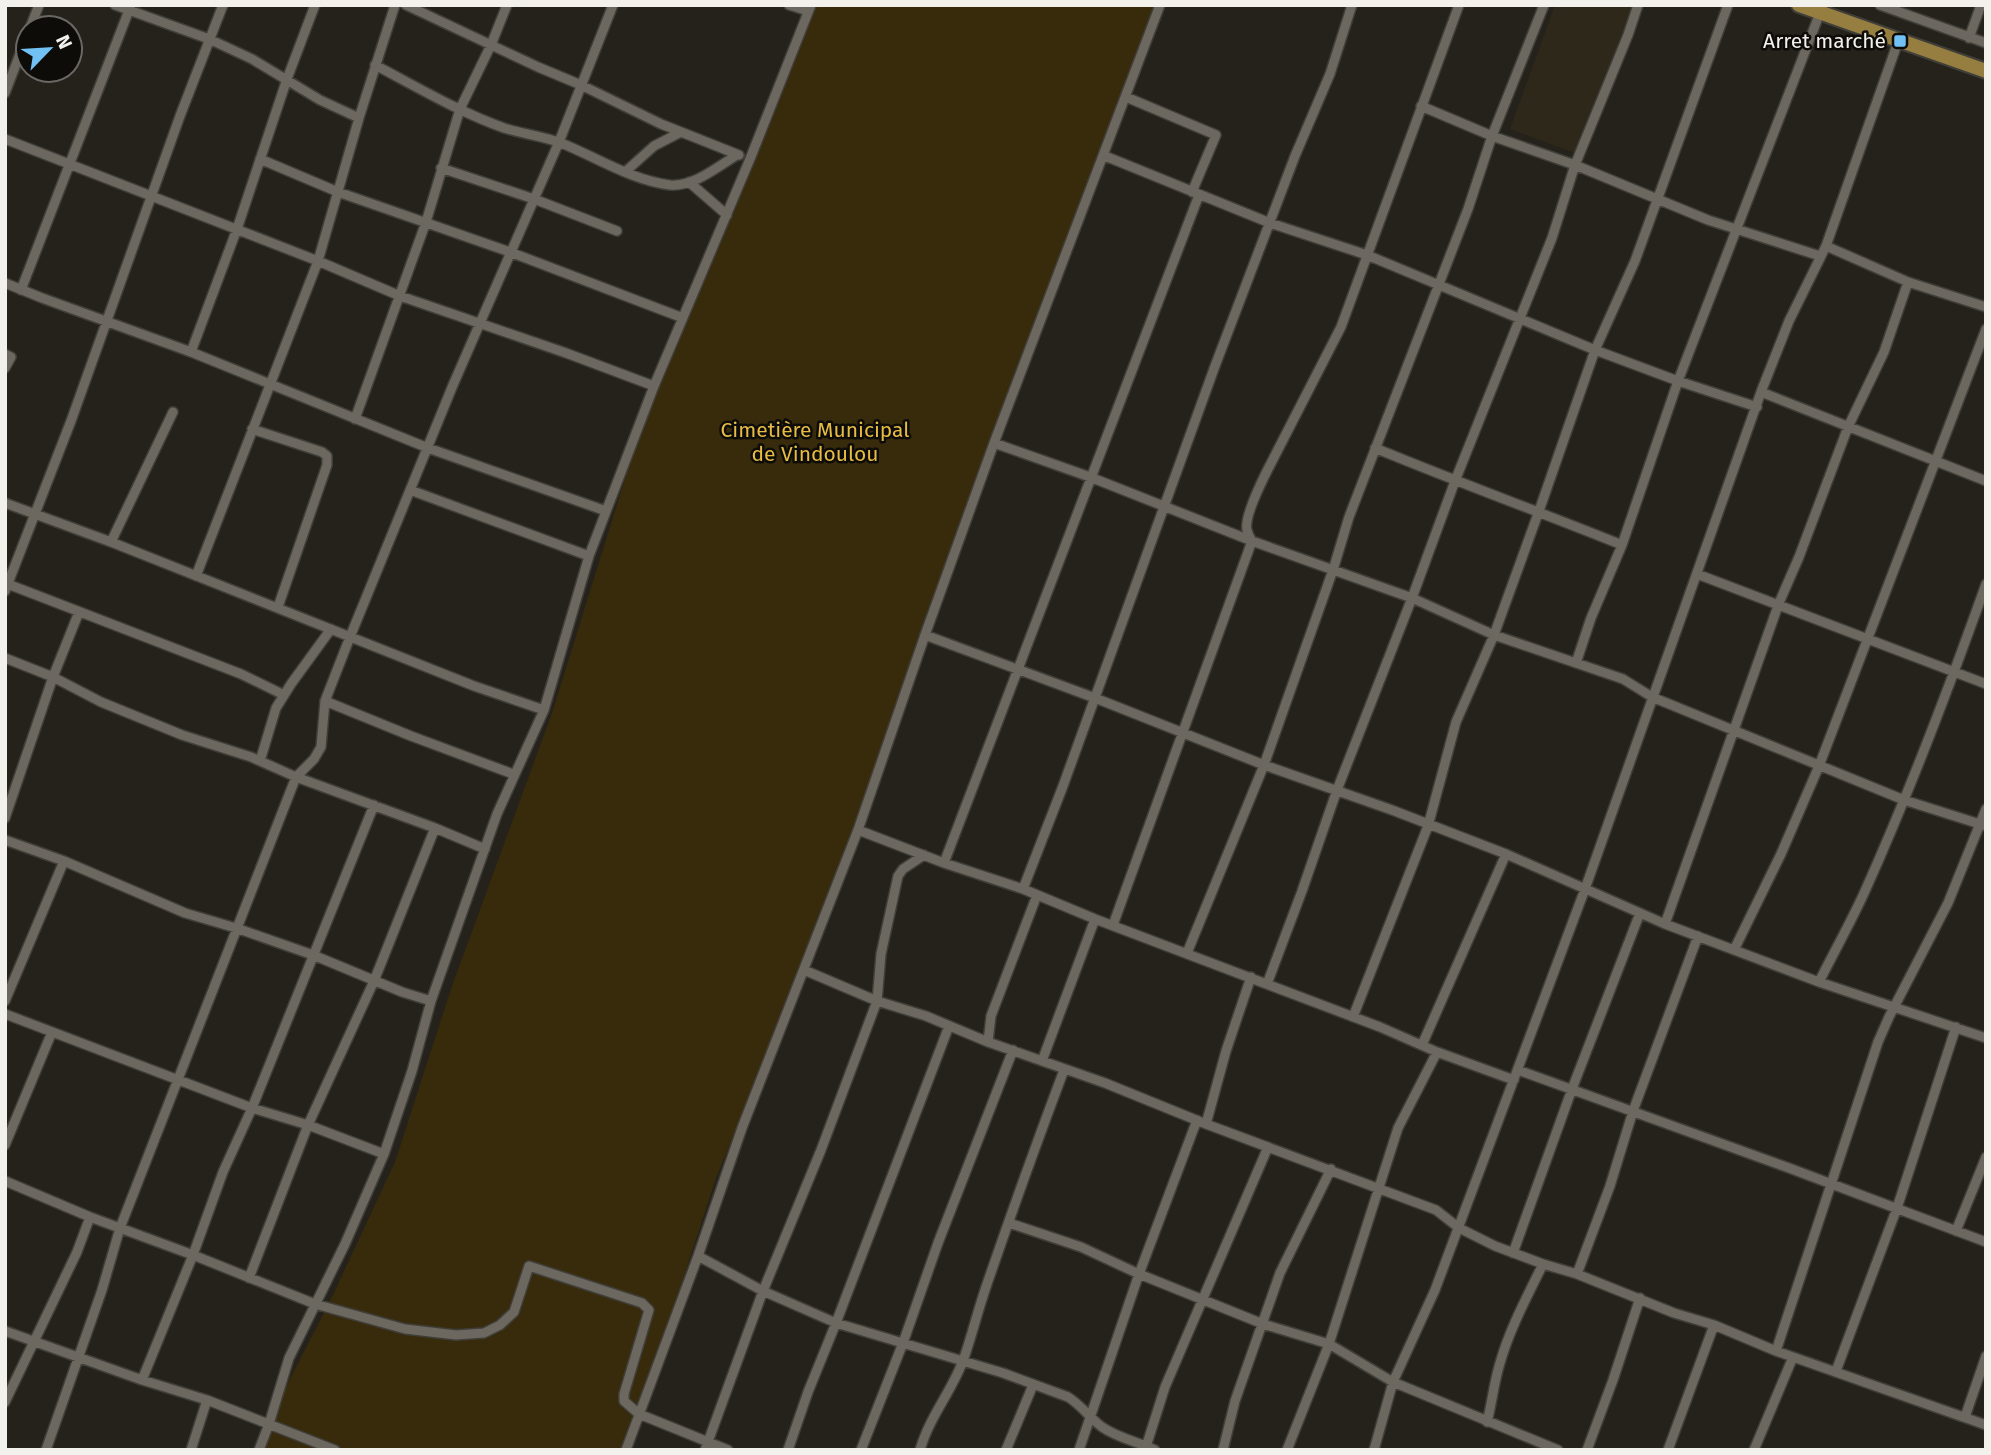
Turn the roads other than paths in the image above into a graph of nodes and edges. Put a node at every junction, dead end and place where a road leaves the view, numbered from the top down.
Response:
1 (115, 5) edge
2 (223, 5) edge
3 (315, 5) edge
4 (395, 5) edge
5 (406, 5) edge
6 (507, 5) edge
7 (613, 5) edge
8 (789, 5) edge
9 (1160, 5) edge
10 (1352, 5) edge
11 (1459, 5) edge
12 (1544, 5) edge
13 (1638, 5) edge
14 (1728, 5) edge
15 (1799, 5) edge
16 (1880, 5) edge
17 (1982, 5) edge
18 (130, 8) edge
19 (809, 8) edge
20 (1821, 9) edge
21 (1969, 38) junction
22 (209, 39) junction
23 (1899, 39) junction
24 (1986, 43) edge
25 (491, 45) junction
26 (375, 65) junction
27 (14, 70) edge
28 (1986, 71) edge
29 (286, 79) junction
30 (581, 85) junction
31 (5, 93) edge
32 (1126, 97) junction
33 (1420, 106) junction
34 (460, 108) junction
35 (359, 118) junction
36 (681, 132) junction
37 (1492, 136) junction
38 (5, 139) edge
39 (559, 142) junction
40 (737, 155) junction
41 (1105, 156) junction
42 (260, 159) junction
43 (750, 159) junction
44 (71, 164) junction
45 (1576, 165) junction
46 (441, 168) junction
47 (625, 172) junction
48 (689, 182) junction
49 (338, 192) junction
50 (1196, 193) junction
51 (152, 194) junction
52 (534, 199) junction
53 (1657, 200) junction
54 (727, 215) junction
55 (426, 222) junction
56 (1270, 223) junction
57 (1738, 228) junction
58 (237, 229) junction
59 (617, 231) dead end
60 (1826, 246) junction
61 (510, 252) junction
62 (1367, 255) junction
63 (1820, 256) junction
64 (318, 261) junction
65 (1908, 282) junction
66 (5, 283) edge
67 (1439, 284) junction
68 (21, 290) junction
69 (400, 296) junction
70 (1986, 307) edge
71 (683, 317) junction
72 (1520, 320) junction
73 (107, 321) junction
74 (480, 325) junction
75 (1986, 329) edge
76 (1595, 350) junction
77 (191, 352) junction
78 (5, 354) edge
79 (5, 368) edge
80 (1678, 381) junction
81 (269, 384) junction
82 (654, 386) junction
83 (1761, 392) junction
84 (1757, 407) junction
85 (173, 412) dead end
86 (355, 419) junction
87 (1848, 427) junction
88 (252, 429) junction
89 (994, 443) junction
90 (428, 448) junction
91 (1375, 448) junction
92 (1936, 461) junction
93 (1090, 477) junction
94 (1455, 481) junction
95 (1986, 481) edge
96 (410, 490) junction
97 (5, 503) edge
98 (1164, 507) junction
99 (606, 511) junction
100 (1539, 512) junction
101 (35, 515) junction
102 (1252, 541) junction
103 (111, 542) junction
104 (1622, 545) junction
105 (589, 556) junction
106 (1333, 570) junction
107 (1697, 573) junction
108 (196, 576) junction
109 (1986, 584) edge
110 (6, 586) edge
111 (1412, 598) junction
112 (1779, 604) junction
113 (278, 607) junction
114 (79, 612) junction
115 (331, 629) junction
116 (925, 635) junction
117 (1494, 635) junction
118 (350, 637) junction
119 (1868, 640) junction
120 (5, 658) edge
121 (1576, 663) junction
122 (1019, 670) junction
123 (1955, 673) junction
124 (52, 677) junction
125 (1986, 684) edge
126 (284, 695) junction
127 (1652, 697) junction
128 (1095, 698) junction
129 (325, 701) junction
130 (544, 710) junction
131 (1734, 732) junction
132 (1182, 734) junction
133 (260, 761) junction
134 (1264, 765) junction
135 (1819, 766) junction
136 (513, 774) junction
137 (296, 777) junction
138 (1337, 790) junction
139 (1904, 800) junction
140 (374, 805) junction
141 (1986, 809) edge
142 (5, 818) edge
143 (1983, 825) edge
144 (1429, 826) junction
145 (435, 828) junction
146 (858, 830) junction
147 (5, 840) edge
148 (485, 849) junction
149 (924, 855) junction
150 (1506, 855) junction
151 (64, 861) junction
152 (944, 863) junction
153 (1023, 889) junction
154 (1585, 889) junction
155 (1037, 895) junction
156 (1640, 913) junction
157 (1096, 919) junction
158 (1665, 924) junction
159 (1113, 925) junction
160 (236, 928) junction
161 (1698, 936) junction
162 (1734, 950) junction
163 (1187, 954) junction
164 (313, 955) junction
165 (804, 970) junction
166 (1251, 977) junction
167 (374, 981) junction
168 (1819, 982) junction
169 (1267, 984) junction
170 (5, 1001) edge
171 (431, 1001) junction
172 (877, 1001) junction
173 (1895, 1007) junction
174 (5, 1014) edge
175 (1353, 1017) junction
176 (949, 1026) junction
177 (1956, 1027) junction
178 (52, 1032) junction
179 (1986, 1038) edge
180 (988, 1042) junction
181 (1422, 1045) junction
182 (1013, 1050) junction
183 (1437, 1052) junction
184 (1042, 1060) junction
185 (1064, 1070) junction
186 (1518, 1070) junction
187 (177, 1079) junction
188 (1514, 1080) junction
189 (1572, 1089) junction
190 (251, 1108) junction
191 (1633, 1111) junction
192 (1201, 1122) junction
193 (308, 1125) junction
194 (5, 1145) edge
195 (1268, 1147) junction
196 (384, 1154) junction
197 (1986, 1157) edge
198 (1331, 1169) junction
199 (5, 1181) edge
200 (1832, 1184) junction
201 (1379, 1188) junction
202 (1897, 1208) junction
203 (90, 1217) junction
204 (1009, 1223) junction
205 (120, 1228) junction
206 (1459, 1228) junction
207 (1956, 1231) junction
208 (1986, 1242) edge
209 (1513, 1252) junction
210 (193, 1255) junction
211 (698, 1256) junction
212 (1544, 1264) junction
213 (1139, 1274) junction
214 (1577, 1275) junction
215 (249, 1278) junction
216 (764, 1291) junction
217 (1640, 1298) junction
218 (1203, 1300) junction
219 (316, 1304) junction
220 (836, 1323) junction
221 (1263, 1324) junction
222 (1714, 1325) junction
223 (5, 1331) edge
224 (35, 1342) junction
225 (903, 1343) junction
226 (1329, 1344) junction
227 (1776, 1351) junction
228 (78, 1356) junction
229 (1986, 1356) edge
230 (1793, 1357) junction
231 (963, 1362) junction
232 (1836, 1371) junction
233 (142, 1380) junction
234 (1393, 1382) junction
235 (1034, 1385) junction
236 (207, 1400) junction
237 (5, 1402) edge
238 (639, 1414) junction
239 (1965, 1417) junction
240 (1090, 1419) junction
241 (1487, 1422) junction
242 (269, 1424) junction
243 (1986, 1425) edge
244 (706, 1446) edge
245 (1149, 1448) edge
246 (46, 1450) edge
247 (191, 1450) edge
248 (259, 1450) edge
249 (335, 1450) edge
250 (625, 1450) edge
251 (728, 1450) edge
252 (788, 1450) edge
253 (861, 1450) edge
254 (920, 1450) edge
255 (1006, 1450) edge
256 (1079, 1450) edge
257 (1223, 1450) edge
258 (1287, 1450) edge
259 (1374, 1450) edge
260 (1558, 1450) edge
261 (1587, 1450) edge
262 (1668, 1450) edge
263 (1754, 1450) edge

1 - 18 street
2 - 22 street
3 - 29 street
4 - 26 street
5 - 25 street
6 - 25 street
7 - 30 street
8 - 19 street
9 - 32 street
10 - 56 street
11 - 33 street
12 - 37 street
13 - 45 street
14 - 53 street
15 - 20 highway
16 - 21 street
17 - 21 street
18 - 22 street
18 - 44 street
19 - 43 street
20 - 23 highway
20 - 57 street
21 - 24 street
22 - 29 street
22 - 51 street
23 - 28 highway
23 - 60 street
25 - 30 street
25 - 34 street
26 - 34 street
26 - 35 street
27 - 31 street
29 - 35 street
29 - 42 street
30 - 36 street
30 - 39 street
32 - 41 street
32 - 50 street
33 - 37 street
33 - 62 street
34 - 39 street
34 - 46 street
35 - 49 street
36 - 40 street
36 - 47 street
37 - 45 street
37 - 67 street
38 - 44 street
39 - 47 street
39 - 52 street
40 - 43 street
40 - 48 street
41 - 50 street
41 - 89 street
42 - 49 street
42 - 58 street
43 - 54 street
44 - 51 street
44 - 68 street
45 - 53 street
45 - 72 street
46 - 52 street
46 - 55 street
47 - 48 street
48 - 54 street
49 - 55 street
49 - 64 street
50 - 56 street
50 - 93 street
51 - 58 street
51 - 73 street
52 - 59 street
52 - 61 street
53 - 57 street
53 - 76 street
54 - 71 street
55 - 61 street
55 - 69 street
56 - 62 street
56 - 98 street
57 - 63 street
57 - 80 street
58 - 64 street
58 - 77 street
60 - 63 street
60 - 65 street
61 - 71 street
61 - 74 street
62 - 67 street
62 - 102 street
63 - 83 street
64 - 69 street
64 - 81 street
65 - 70 street
65 - 87 street
66 - 68 street
67 - 72 street
67 - 91 street
68 - 73 street
69 - 74 street
69 - 86 street
71 - 82 street
72 - 76 street
72 - 94 street
73 - 77 street
73 - 101 street
74 - 82 street
74 - 90 street
75 - 92 street
76 - 80 street
76 - 100 street
77 - 81 street
78 - 79 street
80 - 84 street
80 - 104 street
81 - 86 street
81 - 88 street
82 - 99 street
83 - 84 street
83 - 87 street
84 - 107 street
85 - 103 street
86 - 90 street
87 - 92 street
87 - 112 street
88 - 108 street
88 - 113 street
89 - 93 street
89 - 116 street
90 - 96 street
90 - 99 street
91 - 94 street
91 - 106 street
92 - 95 street
92 - 119 street
93 - 98 street
93 - 122 street
94 - 100 street
94 - 111 street
96 - 105 street
96 - 118 street
97 - 101 street
98 - 102 street
98 - 128 street
99 - 105 street
100 - 104 street
100 - 117 street
101 - 103 street
101 - 110 street
102 - 106 street
102 - 132 street
103 - 108 street
104 - 121 street
105 - 130 street
106 - 111 street
106 - 134 street
107 - 112 street
107 - 127 street
108 - 113 street
109 - 123 street
110 - 114 street
111 - 117 street
111 - 138 street
112 - 119 street
112 - 131 street
113 - 115 street
114 - 124 street
114 - 126 street
115 - 118 street
115 - 126 street
116 - 122 street
116 - 146 street
117 - 121 street
117 - 144 street
118 - 129 street
118 - 130 street
119 - 123 street
119 - 135 street
120 - 124 street
121 - 127 street
122 - 128 street
122 - 152 street
123 - 125 street
123 - 139 street
124 - 133 street
124 - 142 street
126 - 133 street
127 - 131 street
127 - 154 street
128 - 132 street
128 - 153 street
129 - 136 street
129 - 137 street
130 - 136 street
131 - 135 street
131 - 158 street
132 - 134 street
132 - 159 street
133 - 137 street
134 - 138 street
134 - 163 street
135 - 139 street
135 - 162 street
136 - 148 street
137 - 140 street
137 - 160 street
138 - 144 street
138 - 169 street
139 - 143 street
139 - 168 street
140 - 145 street
140 - 164 street
141 - 143 street
143 - 173 street
144 - 150 street
144 - 175 street
145 - 148 street
145 - 167 street
146 - 149 street
146 - 165 street
147 - 151 street
148 - 171 street
149 - 152 street
149 - 172 street
150 - 154 street
150 - 181 street
151 - 160 street
151 - 170 street
152 - 153 street
153 - 155 street
154 - 156 street
154 - 186 street
155 - 157 street
155 - 180 street
156 - 158 street
156 - 189 street
157 - 159 street
157 - 184 street
158 - 161 street
159 - 163 street
160 - 164 street
160 - 187 street
161 - 162 street
161 - 191 street
162 - 168 street
163 - 166 street
164 - 167 street
164 - 190 street
165 - 172 street
165 - 211 street
166 - 169 street
166 - 192 street
167 - 171 street
167 - 193 street
168 - 173 street
169 - 175 street
171 - 196 street
172 - 176 street
172 - 216 street
173 - 177 street
173 - 200 street
174 - 178 street
175 - 181 street
176 - 180 street
176 - 220 street
177 - 179 street
177 - 202 street
178 - 187 street
178 - 194 street
180 - 182 street
181 - 183 street
182 - 184 street
182 - 225 street
183 - 188 street
183 - 201 street
184 - 185 street
185 - 192 street
185 - 204 street
186 - 188 street
186 - 189 street
187 - 190 street
187 - 205 street
188 - 206 street
189 - 191 street
189 - 209 street
190 - 193 street
190 - 210 street
191 - 200 street
191 - 214 street
192 - 195 street
192 - 213 street
193 - 196 street
193 - 215 street
195 - 198 street
195 - 218 street
196 - 219 street
197 - 207 street
198 - 201 street
198 - 221 street
199 - 203 street
200 - 202 street
200 - 227 street
201 - 206 street
201 - 226 street
202 - 207 street
202 - 232 street
203 - 205 street
203 - 224 street
204 - 213 street
204 - 231 street
205 - 210 street
205 - 228 street
206 - 209 street
206 - 234 street
207 - 208 street
209 - 212 street
210 - 215 street
210 - 233 street
211 - 216 street
211 - 238 street
212 - 214 street
212 - 241 street
213 - 218 street
213 - 240 street
214 - 217 street
215 - 219 street
216 - 220 street
216 - 244 street
217 - 222 street
217 - 261 street
218 - 221 street
218 - 245 street
219 - 238 street
219 - 242 street
220 - 225 street
220 - 252 street
221 - 226 street
221 - 257 street
222 - 227 street
222 - 262 street
223 - 224 street
224 - 228 street
224 - 237 street
225 - 231 street
225 - 253 street
226 - 234 street
226 - 258 street
227 - 230 street
228 - 233 street
228 - 246 street
229 - 239 street
230 - 232 street
230 - 263 street
231 - 235 street
231 - 254 street
232 - 239 street
233 - 236 street
234 - 241 street
234 - 259 street
235 - 240 street
235 - 255 street
236 - 242 street
236 - 247 street
238 - 244 street
238 - 250 street
239 - 243 street
240 - 245 street
240 - 256 street
241 - 260 street
242 - 248 street
242 - 249 street
244 - 251 street

